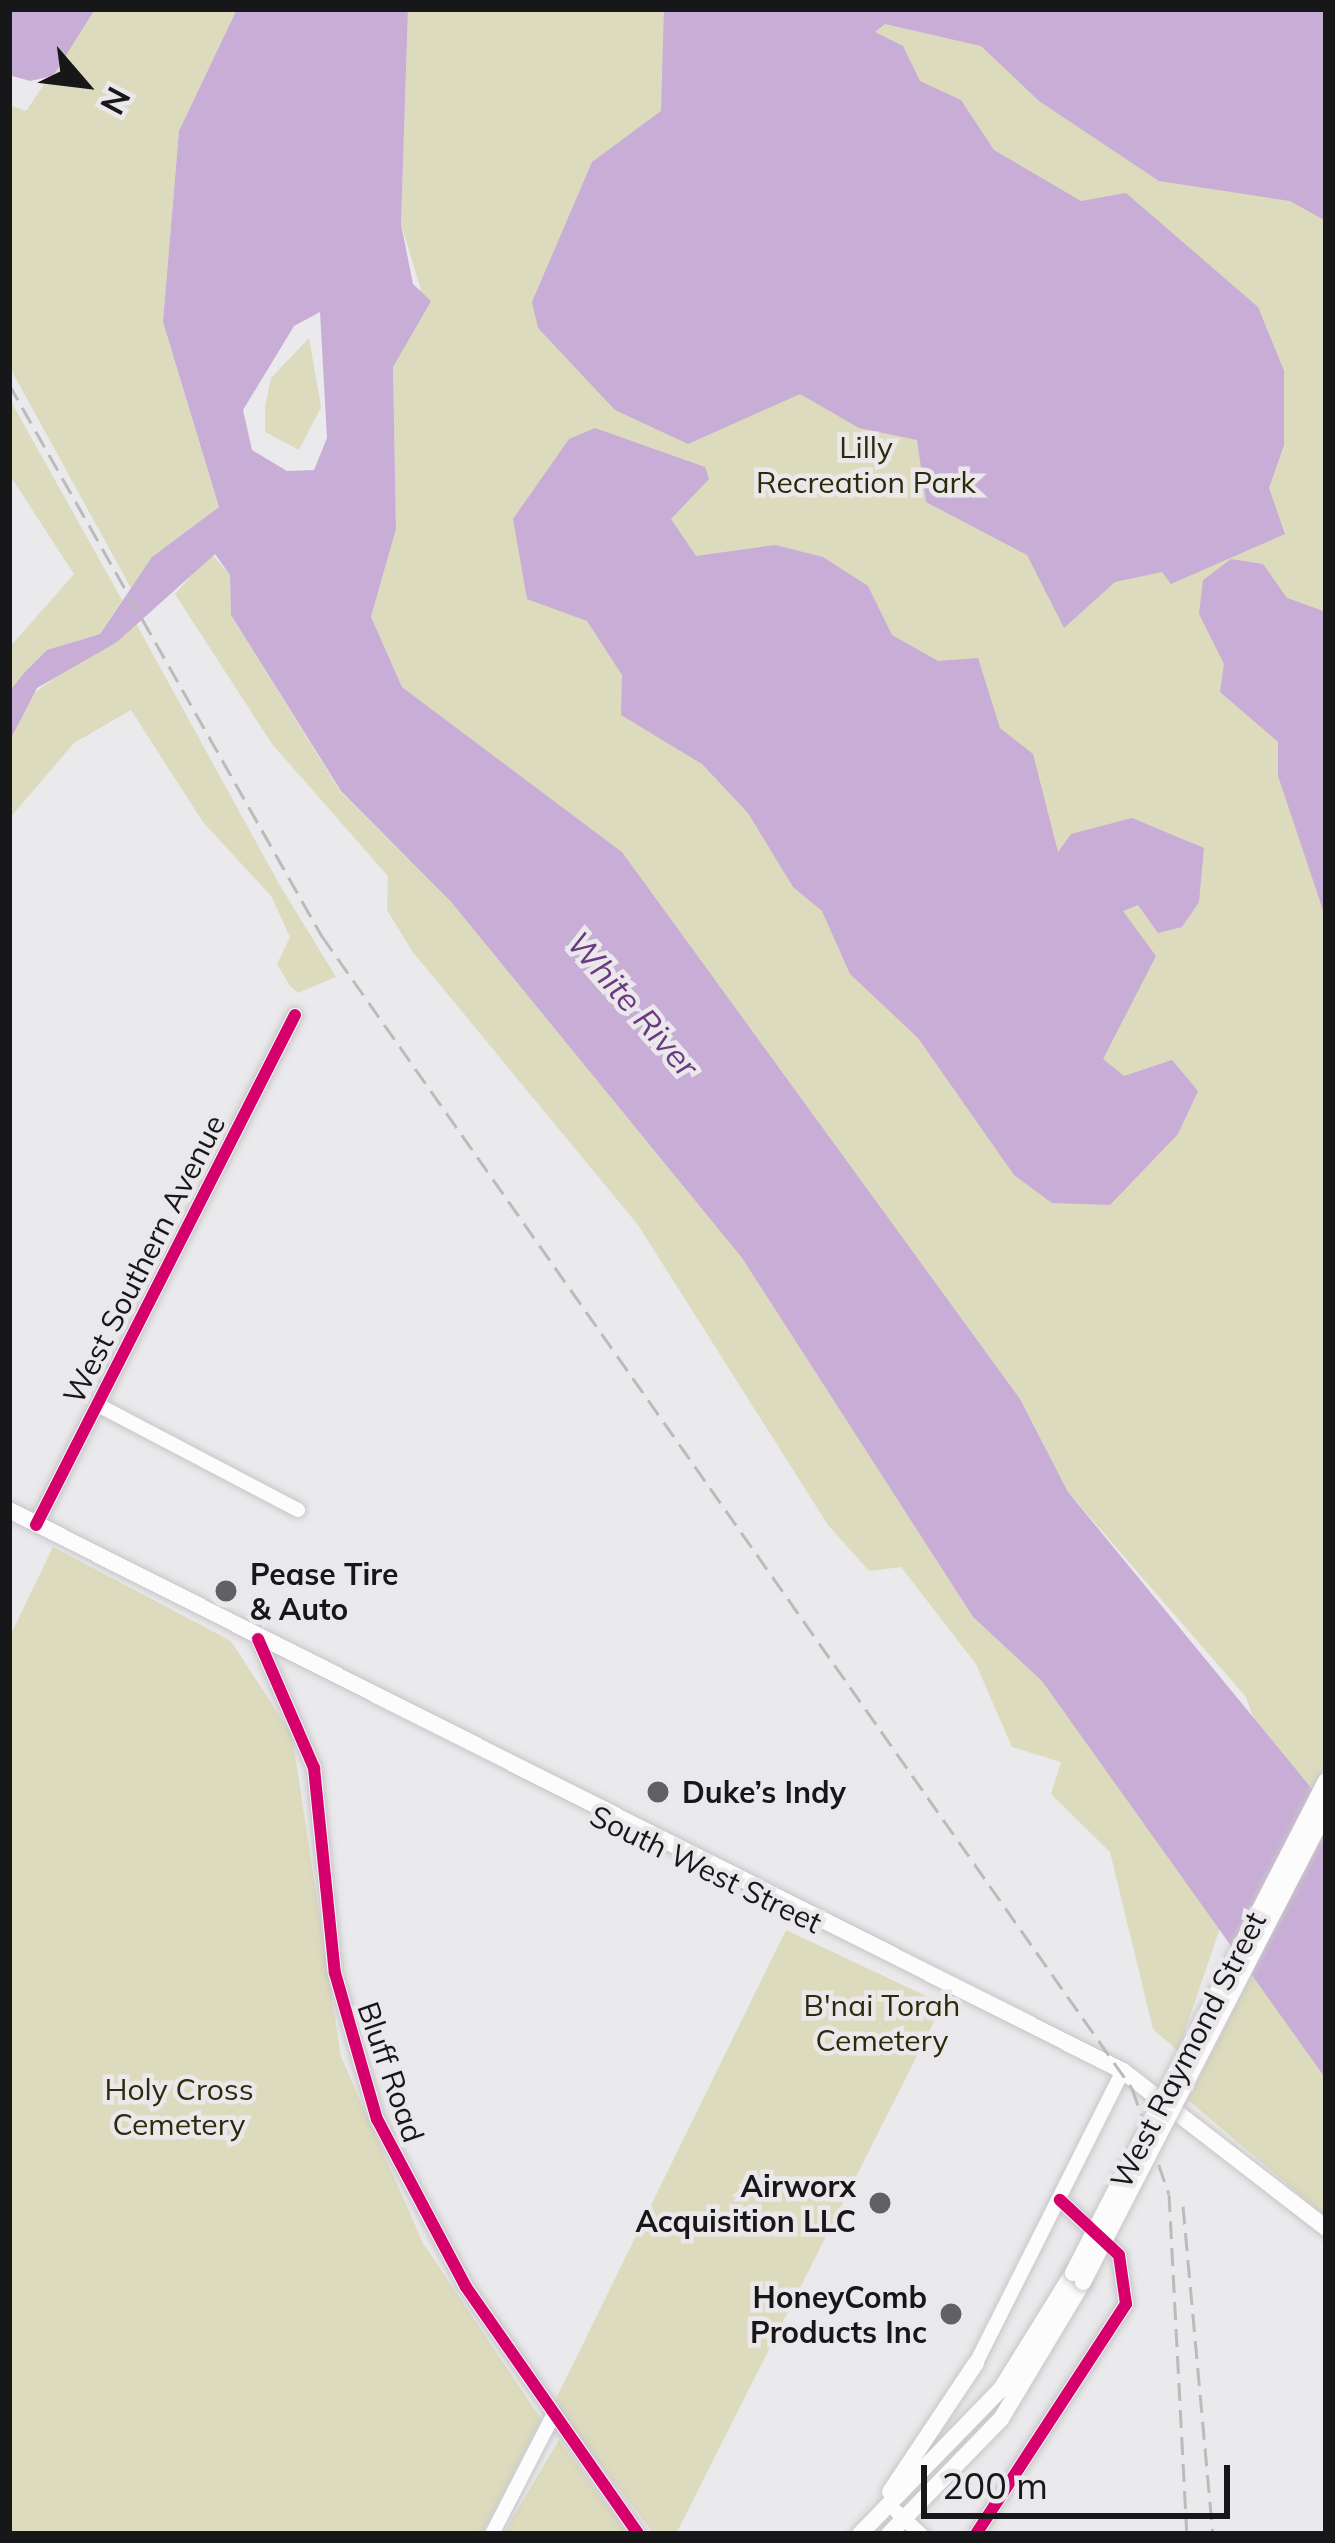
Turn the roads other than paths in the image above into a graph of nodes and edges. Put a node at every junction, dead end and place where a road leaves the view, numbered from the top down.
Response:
1 (295, 1015) dead end
2 (98, 1406) junction
3 (9, 1510) edge
4 (298, 1510) dead end
5 (36, 1525) junction
6 (258, 1639) junction
7 (1326, 1781) edge
8 (1326, 1811) edge
9 (1123, 2071) junction
10 (1060, 2200) junction
11 (1326, 2228) edge
12 (1078, 2278) junction
13 (976, 2363) joint
14 (553, 2416) junction
15 (890, 2505) junction
16 (904, 2519) junction
17 (861, 2533) edge
18 (492, 2534) edge
19 (638, 2534) edge
20 (889, 2534) edge
21 (921, 2534) edge
22 (976, 2534) edge

1 - 2 street, West Southern Avenue
2 - 4 street
2 - 5 street, West Southern Avenue
3 - 5 main road
5 - 6 main road
6 - 9 main road, South West Street
6 - 14 street, Bluff Road
7 - 12 main road, West Raymond Street, bridge
8 - 12 main road, West Raymond Street, bridge
9 - 10 street
9 - 11 main road, South West Street
10 - 13 street
10 - 22 street
12 - 15 main road, West Raymond Street
12 - 16 main road, West Raymond Street
13 - 17 main road
14 - 18 street
14 - 19 street, Bluff Road
15 - 16 street
15 - 17 main road, West Raymond Street
16 - 20 main road, West Raymond Street
16 - 21 street

